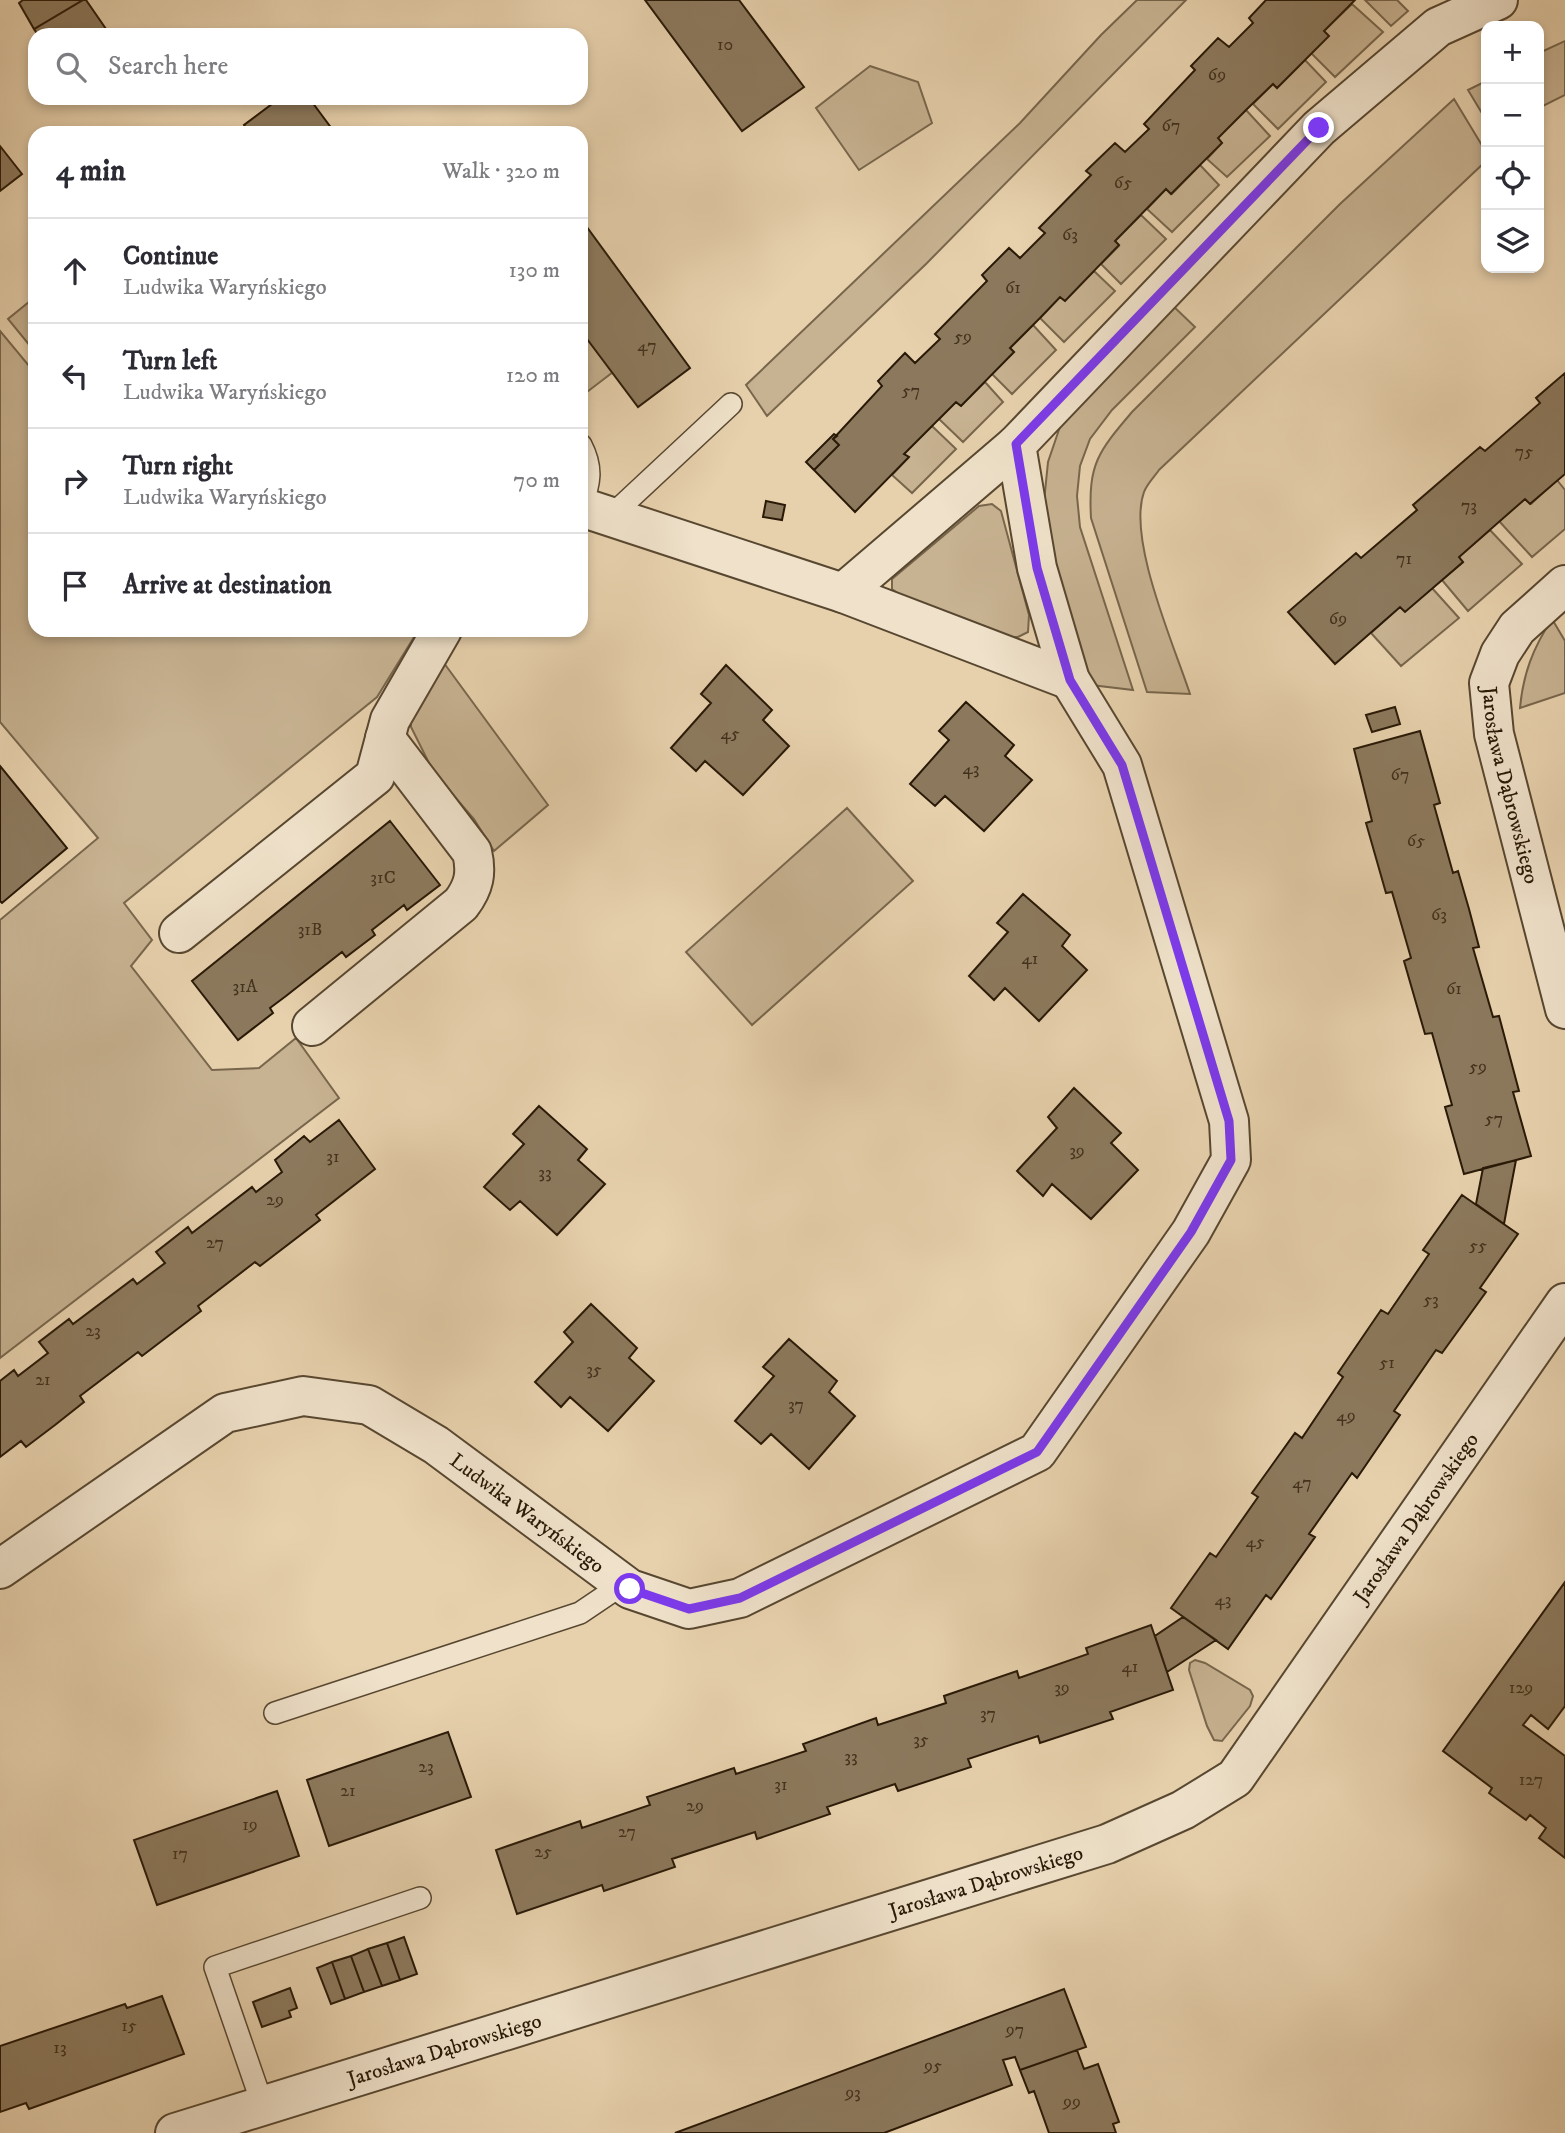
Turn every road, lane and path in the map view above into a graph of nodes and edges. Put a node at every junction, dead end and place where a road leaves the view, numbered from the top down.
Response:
1 (1498, 0) edge
2 (732, 404) dead end
3 (1016, 444) junction
4 (588, 460) edge
5 (591, 510) edge
6 (1565, 585) edge
7 (843, 593) junction
8 (438, 637) edge
9 (1070, 680) junction
10 (385, 738) junction
11 (178, 933) dead end
12 (1565, 1009) edge
13 (312, 1026) dead end
14 (1565, 1303) edge
15 (0, 1569) edge
16 (622, 1584) junction
17 (275, 1713) dead end
18 (420, 1898) dead end
19 (263, 2106) junction
20 (175, 2133) edge

1 - 3 street
2 - 5 lane
3 - 7 street
3 - 9 street, Ludwika Waryńskiego
4 - 5 lane
5 - 7 street
6 - 12 street, Jarosława Dąbrowskiego
7 - 9 street
8 - 10 street
9 - 16 street, Ludwika Waryńskiego
10 - 11 street
10 - 13 street
14 - 19 street, Jarosława Dąbrowskiego
15 - 16 street, Ludwika Waryńskiego
16 - 17 lane
18 - 19 lane
19 - 20 street, Jarosława Dąbrowskiego

